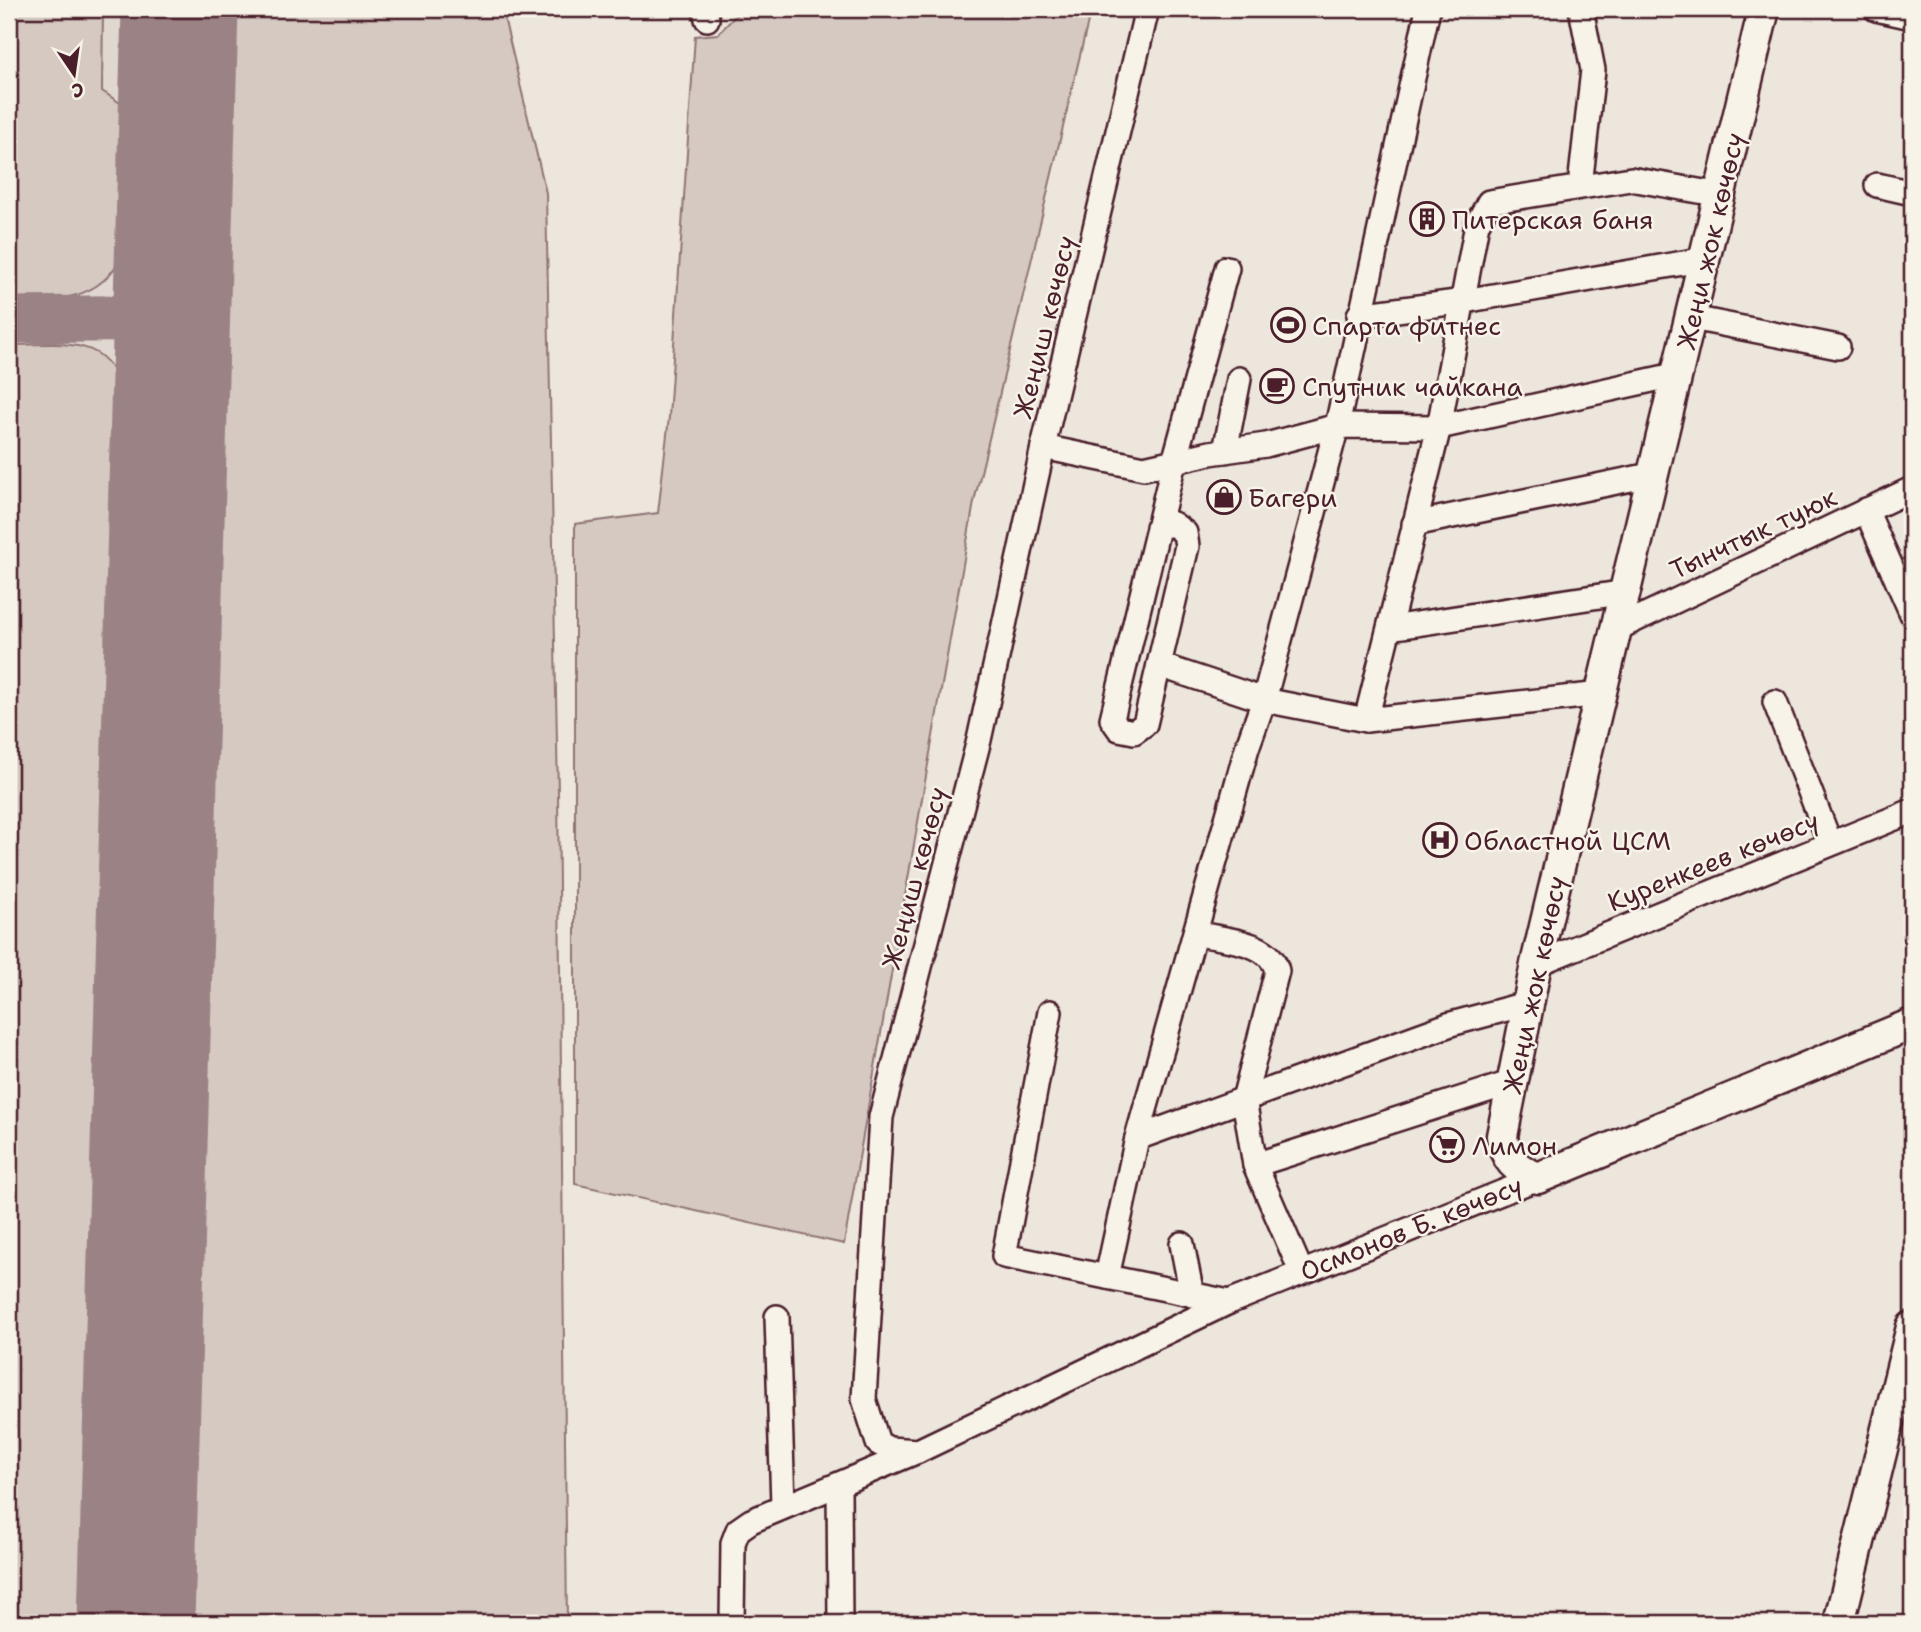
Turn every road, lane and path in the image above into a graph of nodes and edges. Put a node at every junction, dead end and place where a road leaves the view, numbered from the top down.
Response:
1 (1147, 9) edge
2 (1428, 9) edge
3 (1581, 9) edge
4 (1764, 9) edge
5 (1876, 9) edge
6 (1912, 17) edge
7 (1877, 185) dead end
8 (1580, 186) junction
9 (1912, 193) edge
10 (1721, 195) junction
11 (1706, 259) junction
12 (1227, 268) dead end
13 (1464, 301) junction
14 (1359, 315) junction
15 (1692, 318) junction
16 (1838, 347) dead end
17 (1679, 374) junction
18 (1239, 379) dead end
19 (1337, 426) junction
20 (1439, 427) junction
21 (1043, 447) junction
22 (1225, 451) junction
23 (1174, 462) junction
24 (1655, 474) junction
25 (1912, 489) edge
26 (1866, 510) junction
27 (1414, 524) junction
28 (1158, 527) junction
29 (1626, 592) junction
30 (1912, 614) edge
31 (1391, 628) junction
32 (1618, 628) junction
33 (1159, 665) junction
34 (1601, 694) junction
35 (1264, 700) junction
36 (1775, 702) dead end
37 (1366, 720) junction
38 (1912, 811) edge
39 (1829, 843) junction
40 (1195, 933) junction
41 (1536, 964) junction
42 (1530, 1003) junction
43 (1050, 1012) dead end
44 (1912, 1024) edge
45 (1513, 1082) junction
46 (1244, 1099) junction
47 (1137, 1138) junction
48 (1255, 1165) junction
49 (1538, 1178) junction
50 (1182, 1244) dead end
51 (1301, 1271) junction
52 (1107, 1277) junction
53 (1192, 1294) junction
54 (1229, 1302) junction
55 (777, 1317) dead end
56 (1912, 1327) edge
57 (918, 1451) junction
58 (839, 1485) junction
59 (783, 1505) junction
60 (732, 1623) edge
61 (840, 1623) edge
62 (1839, 1623) edge

1 - 21 street, Жеңиш көчөсү
2 - 14 street
3 - 8 street
4 - 10 main road, Жеңи жок көчөсү
5 - 6 street
7 - 9 street
8 - 10 street
8 - 13 street
10 - 11 main road, Жеңи жок көчөсү
11 - 13 street
11 - 15 main road, Жеңи жок көчөсү
12 - 23 street
13 - 14 street
13 - 20 street
14 - 19 street
15 - 16 street
15 - 17 main road, Жеңи жок көчөсү
17 - 20 street
17 - 24 main road, Жеңи жок көчөсү
18 - 22 street
19 - 20 street
19 - 22 street
19 - 35 street
20 - 27 street
21 - 23 street
21 - 57 street, Жеңиш көчөсү
22 - 23 street
23 - 28 street
24 - 27 street
24 - 29 main road, Жеңи жок көчөсү
25 - 26 street, Тынчтык туюк
26 - 30 street
26 - 32 street, Тынчтык туюк
27 - 31 street
28 - 33 street
28 - 33 street
29 - 31 street
29 - 32 main road, Жеңи жок көчөсү
31 - 37 street
32 - 34 main road, Жеңи жок көчөсү
33 - 35 street
34 - 37 street
34 - 41 main road, Жеңи жок көчөсү
35 - 37 street
35 - 40 street
36 - 39 street
38 - 39 street, Куренкеев көчөсү
39 - 41 street, Куренкеев көчөсү
40 - 46 street
40 - 47 street
41 - 42 main road, Жеңи жок көчөсү
42 - 45 main road, Жеңи жок көчөсү
42 - 46 street
43 - 52 street
44 - 49 main road, Осмонов Б. көчөсү
45 - 48 street
45 - 49 main road, Жеңи жок көчөсү
46 - 47 street
46 - 48 street
47 - 52 street
48 - 51 street
49 - 51 street, Осмонов Б. көчөсү
50 - 53 street
51 - 54 street, Осмонов Б. көчөсү
52 - 53 street
53 - 54 street
54 - 57 street, Осмонов Б. көчөсү
55 - 59 street
56 - 62 main road
57 - 58 street
58 - 59 street
58 - 61 street
59 - 60 street

